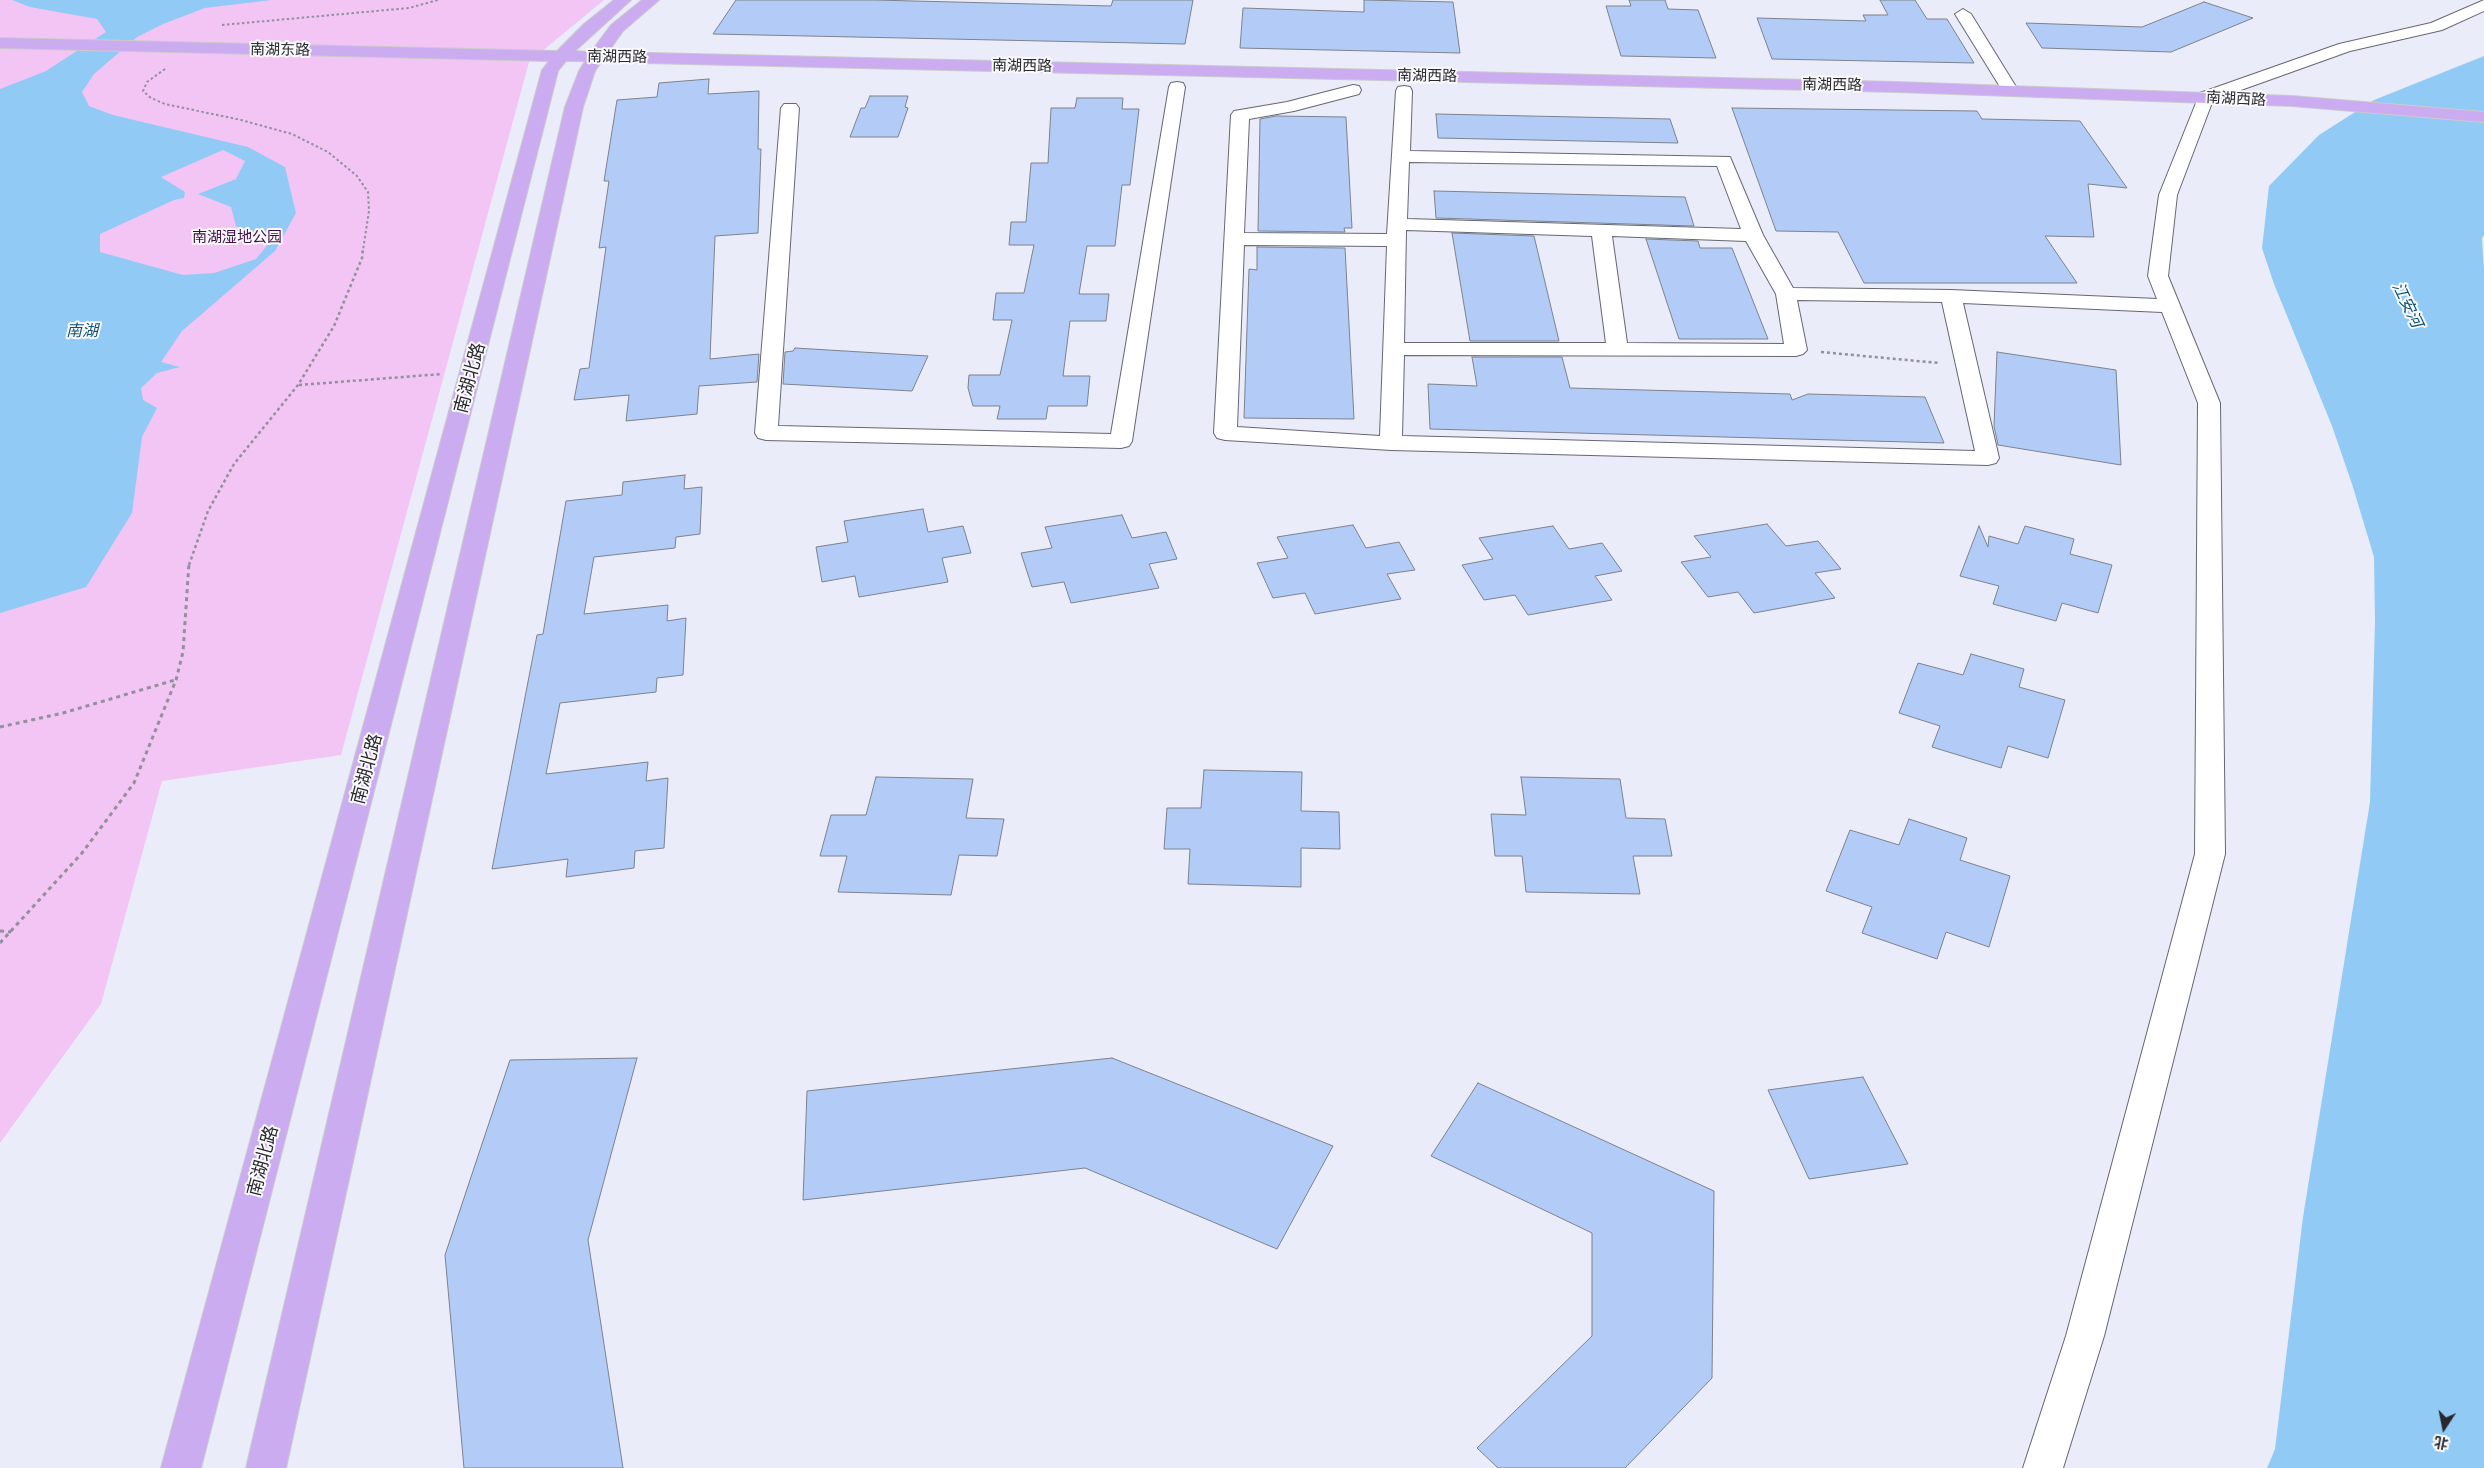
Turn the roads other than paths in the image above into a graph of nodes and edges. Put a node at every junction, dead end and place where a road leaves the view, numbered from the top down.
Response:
1 (622, 0) edge
2 (651, 0) edge
3 (2484, 5) edge
4 (1963, 14) dead end
5 (0, 43) edge
6 (175, 55) junction
7 (92, 61) dead end
8 (555, 63) junction
9 (592, 64) junction
10 (1088, 85) dead end
11 (1177, 87) dead end
12 (1236, 88) dead end
13 (1352, 90) junction
14 (2010, 90) junction
15 (1404, 91) junction
16 (2204, 102) junction
17 (2286, 106) junction
18 (790, 108) dead end
19 (2484, 117) edge
20 (2484, 128) edge
21 (1401, 156) junction
22 (1601, 230) junction
23 (1397, 232) junction
24 (1753, 235) junction
25 (1234, 239) junction
26 (1786, 294) junction
27 (1951, 296) junction
28 (2171, 306) junction
29 (1393, 349) junction
30 (1616, 349) junction
31 (1391, 442) junction
32 (181, 1468) edge
33 (266, 1468) edge
34 (2043, 1468) edge

1 - 8 main road
2 - 9 main road
3 - 16 street
4 - 14 street
5 - 6 main road, 南湖东路
6 - 7 main road, 南湖东路
6 - 8 main road, 南湖东路
8 - 9 main road, 南湖西路
8 - 32 main road, 南湖北路
9 - 10 main road, 南湖西路
9 - 14 main road, 南湖西路
9 - 33 main road
11 - 18 street
12 - 13 main road, 南湖西路
13 - 15 main road, 南湖西路
13 - 25 street
14 - 16 main road, 南湖西路
15 - 16 main road, 南湖西路
15 - 21 street
16 - 17 main road, 南湖西路
16 - 28 street
17 - 19 main road
17 - 20 main road
21 - 23 street
21 - 24 street
22 - 23 street
22 - 24 street
22 - 30 street
23 - 25 street
23 - 29 street
24 - 26 street
25 - 31 street
26 - 27 street
26 - 30 street
27 - 28 street
27 - 31 street
28 - 34 street
29 - 30 street
29 - 31 street

